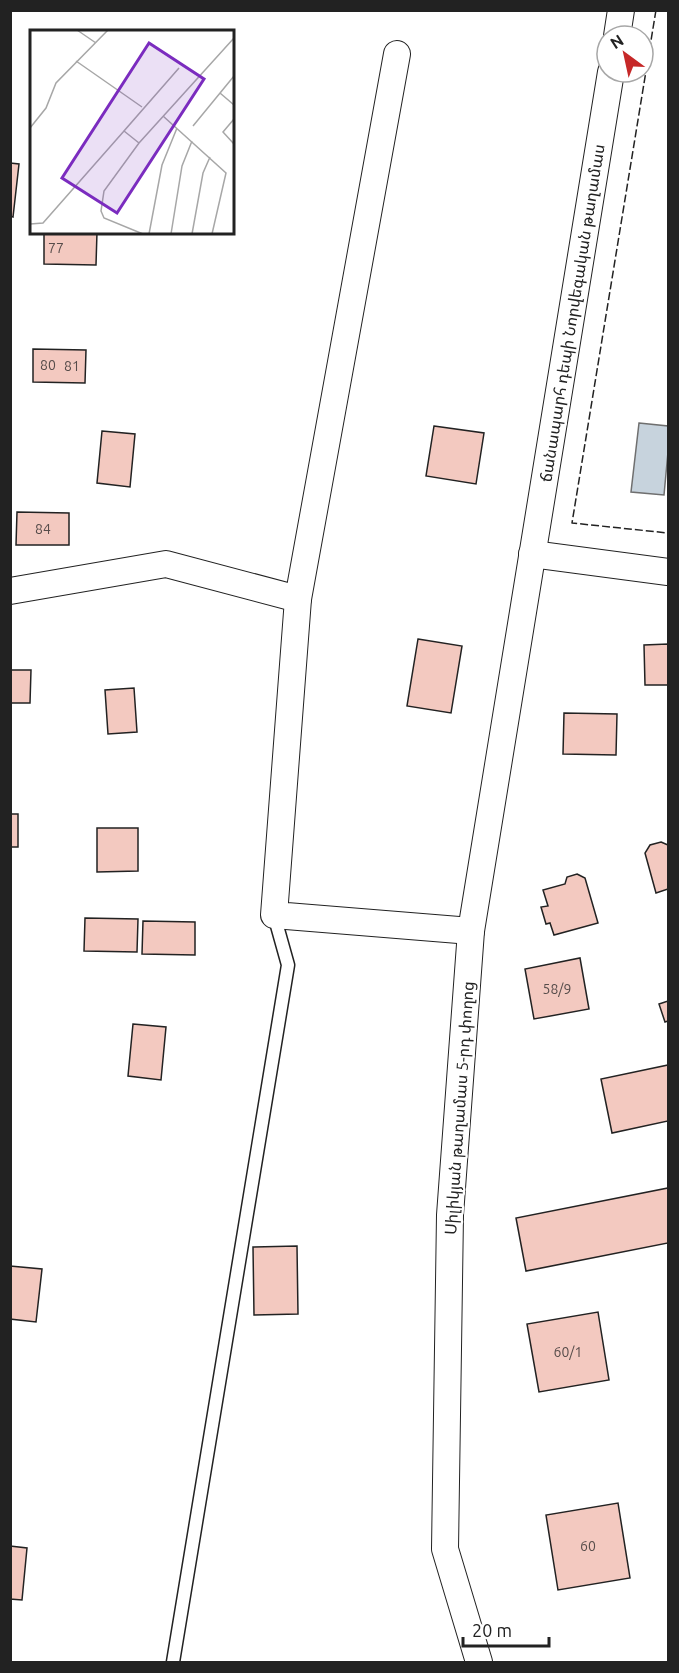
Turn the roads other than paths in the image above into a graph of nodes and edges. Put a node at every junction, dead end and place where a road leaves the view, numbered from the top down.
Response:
1 (397, 54) dead end
2 (609, 84) edge
3 (532, 554) junction
4 (669, 572) edge
5 (10, 591) edge
6 (298, 599) junction
7 (274, 915) junction
8 (471, 931) junction
9 (173, 1662) edge
10 (478, 1662) edge

1 - 6 street
2 - 3 street, ճանապարհ դեպի Նորվեգական թաղամաս
3 - 4 street
3 - 8 street, Սիլիկյան թաղամաս 5-րդ փողոց
5 - 6 street
6 - 7 street
7 - 8 street
7 - 9 lane
8 - 10 street, Սիլիկյան թաղամաս 5-րդ փողոց

